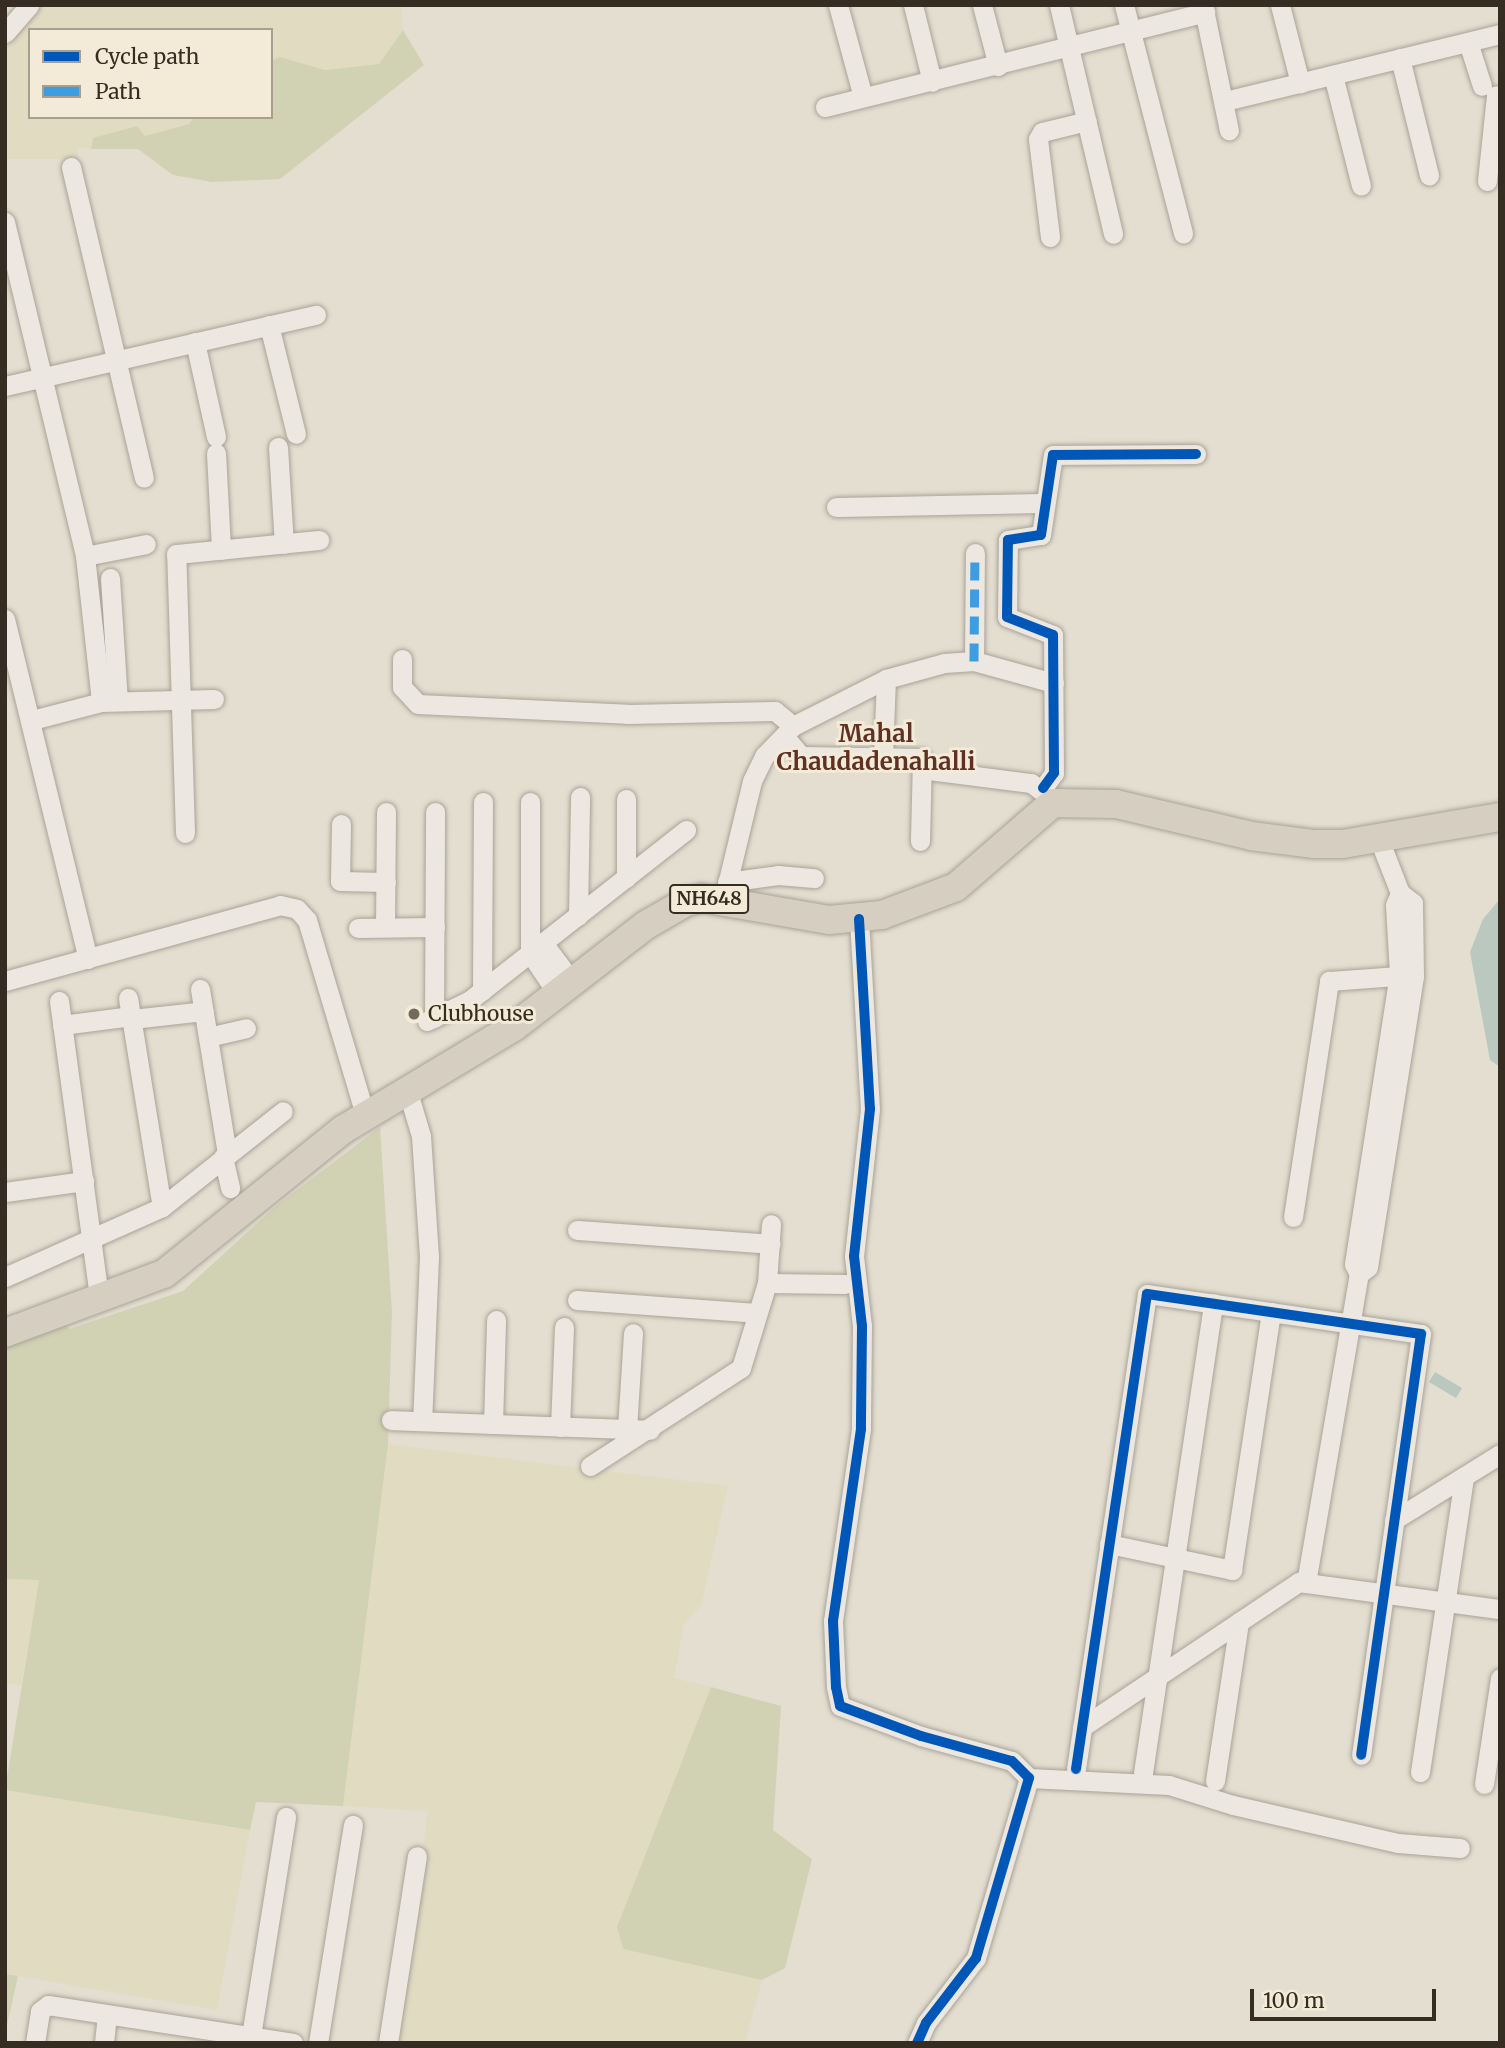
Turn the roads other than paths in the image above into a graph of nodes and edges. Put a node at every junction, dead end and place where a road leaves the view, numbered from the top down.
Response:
1 (29, 5) edge
2 (838, 5) edge
3 (913, 5) edge
4 (982, 5) edge
5 (1059, 5) edge
6 (1124, 5) edge
7 (1280, 5) edge
8 (1204, 8) edge
9 (1131, 32) junction
10 (5, 33) edge
11 (1500, 34) edge
12 (1468, 42) junction
13 (1070, 47) junction
14 (1400, 58) junction
15 (998, 66) junction
16 (1333, 75) junction
17 (932, 82) junction
18 (1300, 83) junction
19 (863, 97) junction
20 (1225, 101) junction
21 (825, 107) dead end
22 (1087, 121) junction
23 (1229, 131) dead end
24 (71, 167) dead end
25 (1492, 173) edge
26 (1429, 175) dead end
27 (1361, 186) dead end
28 (5, 222) edge
29 (1183, 233) dead end
30 (1113, 234) dead end
31 (1050, 237) dead end
32 (316, 315) dead end
33 (269, 325) junction
34 (195, 342) junction
35 (119, 359) junction
36 (39, 378) junction
37 (5, 386) edge
38 (296, 434) dead end
39 (278, 447) dead end
40 (1196, 454) dead end
41 (144, 478) dead end
42 (1044, 503) junction
43 (836, 507) dead end
44 (319, 540) dead end
45 (146, 544) dead end
46 (284, 544) junction
47 (221, 550) junction
48 (975, 553) dead end
49 (85, 556) junction
50 (110, 578) dead end
51 (6, 628) edge
52 (402, 659) dead end
53 (974, 661) junction
54 (886, 678) junction
55 (1054, 683) junction
56 (214, 699) dead end
57 (180, 700) junction
58 (109, 702) junction
59 (32, 720) junction
60 (789, 732) junction
61 (884, 757) junction
62 (921, 769) junction
63 (1048, 795) junction
64 (580, 797) dead end
65 (626, 799) dead end
66 (483, 802) dead end
67 (530, 802) dead end
68 (386, 812) dead end
69 (435, 812) dead end
70 (1499, 819) edge
71 (341, 824) dead end
72 (686, 830) dead end
73 (185, 833) dead end
74 (1379, 839) junction
75 (920, 841) dead end
76 (626, 877) junction
77 (814, 878) dead end
78 (386, 882) junction
79 (725, 891) junction
80 (578, 916) junction
81 (859, 919) junction
82 (386, 927) junction
83 (435, 927) junction
84 (358, 928) dead end
85 (537, 948) junction
86 (88, 959) junction
87 (1406, 975) junction
88 (5, 981) edge
89 (200, 989) dead end
90 (566, 989) junction
91 (482, 991) junction
92 (59, 1002) dead end
93 (130, 1011) junction
94 (204, 1011) junction
95 (62, 1026) junction
96 (246, 1028) dead end
97 (208, 1037) junction
98 (407, 1089) junction
99 (284, 1111) dead end
100 (365, 1114) junction
101 (225, 1155) junction
102 (84, 1181) junction
103 (230, 1188) dead end
104 (5, 1192) edge
105 (162, 1208) junction
106 (1293, 1217) dead end
107 (771, 1224) dead end
108 (577, 1230) dead end
109 (90, 1240) junction
110 (770, 1244) junction
111 (5, 1277) edge
112 (767, 1283) junction
113 (845, 1284) dead end
114 (99, 1298) junction
115 (577, 1300) dead end
116 (1213, 1303) junction
117 (1271, 1312) junction
118 (757, 1313) junction
119 (496, 1320) dead end
120 (1349, 1323) junction
121 (564, 1327) dead end
122 (5, 1333) edge
123 (634, 1333) dead end
124 (391, 1420) dead end
125 (422, 1421) junction
126 (493, 1424) junction
127 (560, 1427) junction
128 (627, 1429) junction
129 (651, 1430) junction
130 (1500, 1454) edge
131 (590, 1466) dead end
132 (1464, 1476) junction
133 (1394, 1520) junction
134 (1109, 1544) junction
135 (1174, 1561) junction
136 (1306, 1583) junction
137 (1384, 1593) junction
138 (1447, 1602) junction
139 (1500, 1609) edge
140 (1239, 1622) junction
141 (1157, 1677) junction
142 (1500, 1678) edge
143 (1082, 1727) junction
144 (1361, 1755) dead end
145 (1076, 1769) dead end
146 (1420, 1772) dead end
147 (1143, 1773) dead end
148 (1029, 1778) junction
149 (1215, 1781) dead end
150 (1483, 1784) dead end
151 (286, 1817) dead end
152 (354, 1825) dead end
153 (1460, 1848) dead end
154 (417, 1856) dead end
155 (107, 2015) junction
156 (176, 2034) edge
157 (251, 2036) junction
158 (35, 2043) edge
159 (104, 2043) edge
160 (293, 2043) edge
161 (317, 2043) edge
162 (388, 2043) edge
163 (917, 2043) edge

1 - 10 street
2 - 19 street
3 - 17 street
4 - 15 street
5 - 13 street
6 - 9 street
7 - 18 street
8 - 9 street
8 - 20 street
9 - 13 street
9 - 29 street
11 - 12 street
12 - 14 street
12 - 25 street
13 - 15 street
13 - 22 street
14 - 16 street
14 - 26 street
15 - 17 street
16 - 18 street
16 - 27 street
17 - 19 street
18 - 20 street
19 - 21 street
20 - 23 street
22 - 30 street
22 - 31 street
24 - 35 street
28 - 36 street
32 - 33 street
33 - 34 street
33 - 38 street
34 - 35 street
34 - 47 street
35 - 36 street
35 - 41 street
36 - 37 street
36 - 49 street
39 - 46 street
40 - 42 street
42 - 43 street
42 - 55 street
44 - 46 street
45 - 49 street
46 - 47 street
47 - 57 street
48 - 53 street
49 - 58 street
50 - 58 street
51 - 59 street
52 - 60 street
53 - 54 street
53 - 55 street
54 - 60 street
54 - 61 street
55 - 63 street
56 - 57 street
57 - 58 street
57 - 73 street
58 - 59 street
59 - 86 street
60 - 61 street
60 - 79 street
61 - 62 street
62 - 63 street
62 - 75 street
63 - 74 highway
63 - 81 highway, NH648
64 - 80 street
65 - 76 street
66 - 91 street
67 - 85 street
68 - 78 street
69 - 83 street
70 - 74 highway
71 - 78 street
72 - 76 street
74 - 87 street
76 - 80 street
77 - 79 street
78 - 82 street
79 - 81 highway, NH648
79 - 90 highway, NH648
80 - 85 street
81 - 148 street
82 - 83 street
82 - 84 street
83 - 91 street
85 - 90 street
85 - 91 street
86 - 88 street
86 - 100 street
87 - 106 street
87 - 120 street
89 - 94 street
90 - 98 highway, NH648
92 - 95 street
93 - 94 street
93 - 95 street
93 - 105 street
94 - 97 street
95 - 102 street
96 - 97 street
97 - 101 street
98 - 100 highway, NH648
98 - 125 street
99 - 101 street
100 - 114 highway, NH648
101 - 103 street
101 - 105 street
102 - 104 street
102 - 109 street
105 - 109 street
107 - 110 street
108 - 110 street
109 - 111 street
109 - 114 street
110 - 112 street
112 - 113 street
112 - 118 street
114 - 122 highway, NH648
115 - 118 street
116 - 117 street
116 - 134 street
116 - 135 street
117 - 120 street
117 - 135 street
118 - 129 street
119 - 126 street
120 - 133 street
120 - 136 street
121 - 127 street
123 - 128 street
124 - 125 street
125 - 126 street
126 - 127 street
127 - 128 street
128 - 129 street
129 - 131 street
130 - 132 street
132 - 133 street
132 - 138 street
133 - 137 street
134 - 135 street
134 - 143 street
135 - 141 street
136 - 137 street
136 - 140 street
137 - 138 street
137 - 144 street
138 - 139 street
138 - 146 street
140 - 141 street
140 - 149 street
141 - 143 street
141 - 147 street
142 - 150 street
143 - 145 street
148 - 153 street
148 - 163 street
151 - 157 street
152 - 161 street
154 - 162 street
155 - 156 street
155 - 158 street
155 - 159 street
156 - 157 street
157 - 160 street

